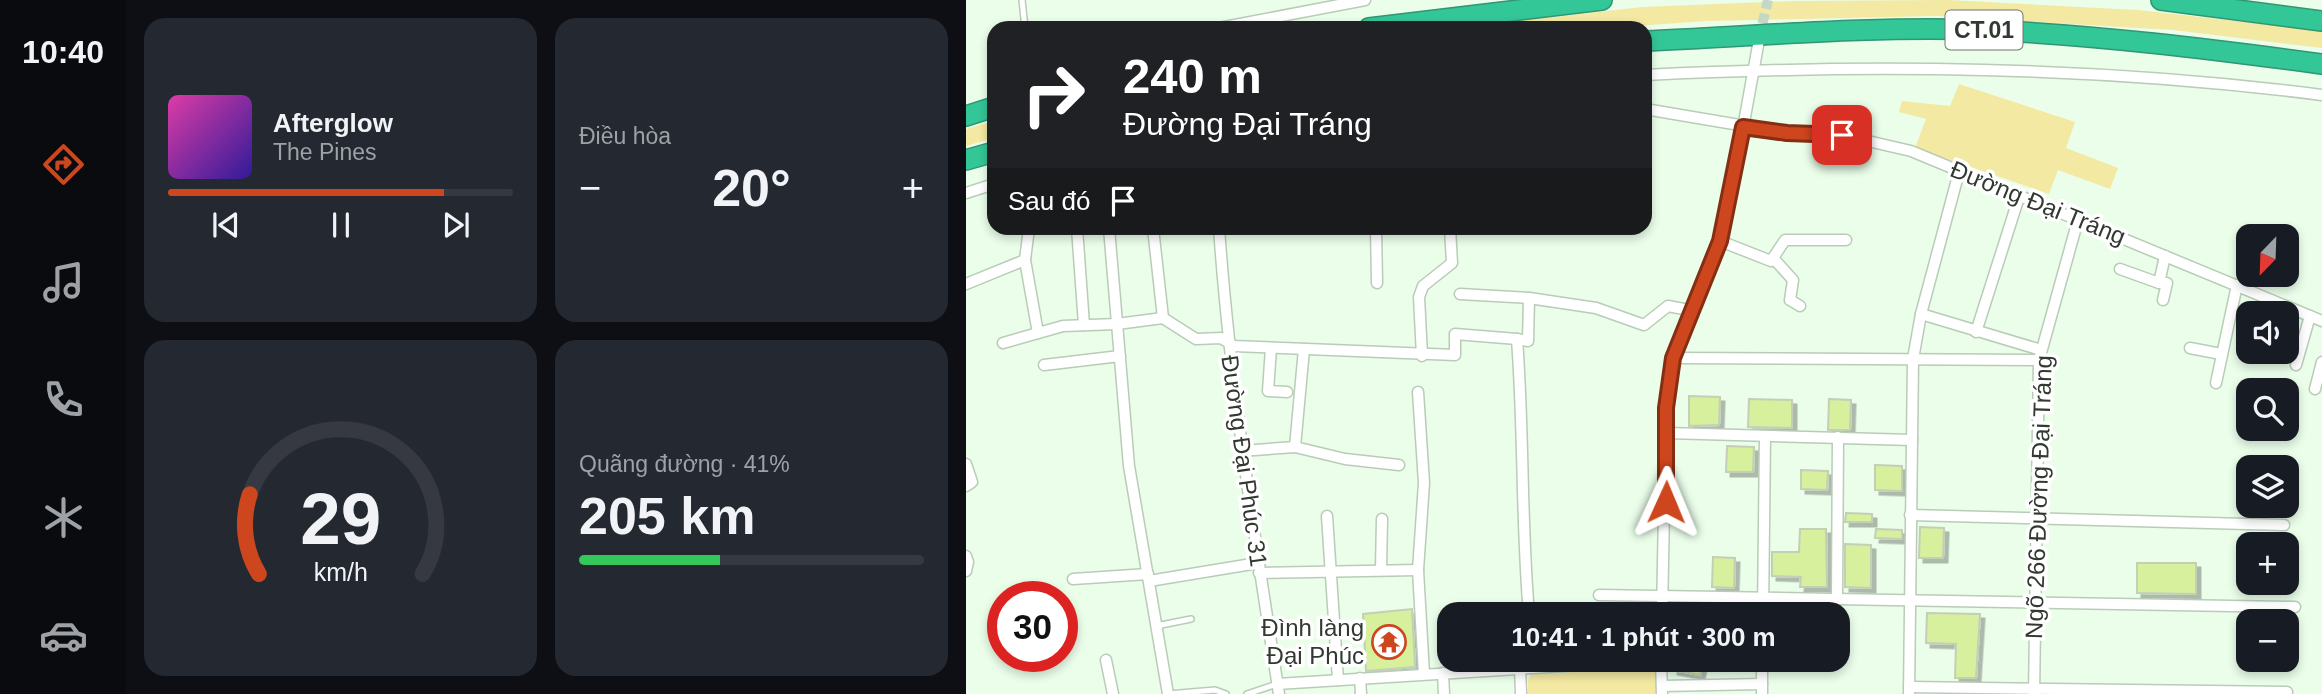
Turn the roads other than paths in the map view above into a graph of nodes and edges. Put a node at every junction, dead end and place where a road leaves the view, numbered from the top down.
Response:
1 (1022, 0) edge
2 (1365, 0) edge
3 (1602, 0) edge
4 (2161, 0) edge
5 (1024, 21) edge
6 (1256, 21) edge
7 (1427, 21) edge
8 (2322, 21) edge
9 (1759, 40) tunnel mouth
10 (1652, 41) edge
11 (2322, 64) edge
12 (1754, 70) junction
13 (1652, 75) edge
14 (2322, 95) edge
15 (987, 109) edge
16 (1652, 109) edge
17 (966, 116) edge
18 (1743, 127) junction
19 (987, 154) edge
20 (966, 160) edge
21 (1959, 172) junction
22 (987, 186) edge
23 (966, 193) edge
24 (2019, 197) junction
25 (2078, 220) junction
26 (1028, 235) edge
27 (1078, 235) edge
28 (1110, 235) edge
29 (1154, 235) edge
30 (1219, 235) edge
31 (1376, 235) edge
32 (1450, 235) edge
33 (1846, 240) dead end
34 (1720, 241) junction
35 (2165, 256) junction
36 (1773, 259) junction
37 (1025, 260) junction
38 (2120, 269) dead end
39 (2160, 282) junction
40 (1377, 283) dead end
41 (966, 284) edge
42 (2236, 285) edge
43 (2237, 287) edge
44 (2242, 287) edge
45 (1460, 294) dead end
46 (1529, 298) junction
47 (2163, 300) dead end
48 (1800, 306) dead end
49 (1694, 311) junction
50 (1921, 314) junction
51 (2310, 316) junction
52 (1163, 318) junction
53 (2322, 321) edge
54 (1117, 324) junction
55 (1084, 325) junction
56 (1976, 332) junction
57 (1038, 333) junction
58 (1517, 339) junction
59 (1227, 342) junction
60 (1003, 343) dead end
61 (1271, 348) junction
62 (2190, 348) dead end
63 (1304, 349) junction
64 (2221, 354) junction
65 (2040, 355) junction
66 (1120, 356) junction
67 (1422, 356) junction
68 (1673, 358) junction
69 (1913, 359) junction
70 (2322, 362) edge
71 (1044, 365) dead end
72 (2296, 365) dead end
73 (2216, 383) dead end
74 (2315, 390) dead end
75 (1287, 392) dead end
76 (1418, 392) dead end
77 (1667, 433) junction
78 (1765, 436) junction
79 (1838, 437) junction
80 (1912, 440) junction
81 (1295, 447) junction
82 (1241, 451) junction
83 (966, 464) edge
84 (1399, 465) dead end
85 (969, 484) edge
86 (1910, 514) junction
87 (1327, 516) dead end
88 (1382, 519) dead end
89 (2035, 519) junction
90 (2284, 525) dead end
91 (966, 556) edge
92 (1259, 567) junction
93 (966, 570) edge
94 (1381, 570) junction
95 (1418, 570) junction
96 (1331, 571) junction
97 (1148, 577) junction
98 (1073, 579) dead end
99 (1661, 594) junction
100 (1599, 595) dead end
101 (1763, 597) junction
102 (1837, 597) junction
103 (1909, 601) junction
104 (1528, 602) edge
105 (1661, 602) edge
106 (1763, 602) edge
107 (2034, 602) junction
108 (2295, 607) dead end
109 (1191, 619) dead end
110 (1156, 626) junction
111 (1106, 660) dead end
112 (1454, 672) edge
113 (1526, 672) edge
114 (1661, 672) edge
115 (1443, 673) junction
116 (1424, 674) junction
117 (1360, 678) junction
118 (1338, 680) junction
119 (1278, 689) edge
120 (1762, 689) edge
121 (1662, 690) edge
122 (1909, 690) edge
123 (2034, 691) edge
124 (2287, 692) dead end
125 (1114, 694) edge
126 (1168, 694) edge
127 (1226, 694) edge
128 (1247, 694) edge
129 (1361, 694) edge
130 (1444, 694) edge
131 (1521, 694) edge

1 - 5 lane
2 - 6 street
3 - 7 highway
4 - 8 highway
9 - 12 street
10 - 11 highway, CT.01
12 - 13 street
12 - 14 street
12 - 18 street
15 - 17 highway
16 - 18 street, Đường Đại Tráng
18 - 21 street, Đường Đại Tráng
18 - 34 street
19 - 20 highway
21 - 24 street, Đường Đại Tráng
21 - 50 street
22 - 23 street
24 - 25 street, Đường Đại Tráng
24 - 56 street
25 - 35 street, Đường Đại Tráng
25 - 65 street, Ngõ 266 Đường Đại Tráng
26 - 37 street
27 - 55 street
28 - 54 street
29 - 52 street
30 - 59 street, Đường Đại Phúc 31
31 - 40 street
32 - 67 street
33 - 36 street
34 - 36 street
34 - 49 street
35 - 39 street
35 - 42 street, Đường Đại Tráng
36 - 48 street
37 - 41 street
37 - 57 street
38 - 39 street
39 - 47 street
43 - 64 street
44 - 51 street, Đường Đại Tráng
45 - 46 street
46 - 49 street
46 - 58 street
49 - 68 street
50 - 56 street
50 - 69 street
51 - 53 street, Đường Đại Tráng
51 - 72 street
52 - 54 street
52 - 59 street
54 - 55 street
54 - 66 street
55 - 57 street
56 - 65 street
57 - 60 street
58 - 67 street
58 - 104 street
59 - 61 street
59 - 82 street, Đường Đại Phúc 31
61 - 63 street
61 - 75 street
62 - 64 street
63 - 67 street
63 - 81 street
64 - 73 street
65 - 69 street
65 - 89 street, Ngõ 266 Đường Đại Tráng
66 - 71 street
66 - 97 street
68 - 69 street
68 - 77 street
69 - 80 street
70 - 74 street
76 - 95 street
77 - 78 street
77 - 99 street
78 - 79 street
78 - 101 street
79 - 80 street
79 - 102 street
80 - 86 street
81 - 82 street
81 - 84 street
82 - 92 street, Đường Đại Phúc 31
83 - 85 street
86 - 89 street
86 - 103 street
87 - 96 street
88 - 94 street
89 - 90 street
89 - 107 street, Ngõ 266 Đường Đại Tráng
91 - 93 street
92 - 96 street
92 - 97 street
92 - 119 street, Đường Đại Phúc 31
94 - 95 street
94 - 96 street
95 - 116 street
96 - 118 street
97 - 98 street
97 - 110 street
99 - 100 street
99 - 101 street
99 - 105 street
101 - 102 street
101 - 106 street
102 - 103 street
103 - 107 street
103 - 122 street
107 - 108 street
107 - 123 street, Ngõ 266 Đường Đại Tráng
109 - 110 lane
110 - 126 street
111 - 125 street
112 - 115 street
113 - 131 street
114 - 121 street
115 - 116 street
115 - 130 street
116 - 117 street
117 - 118 street
117 - 129 street
118 - 119 street
119 - 128 lane
120 - 121 street
122 - 123 street
123 - 124 street
126 - 127 lane

